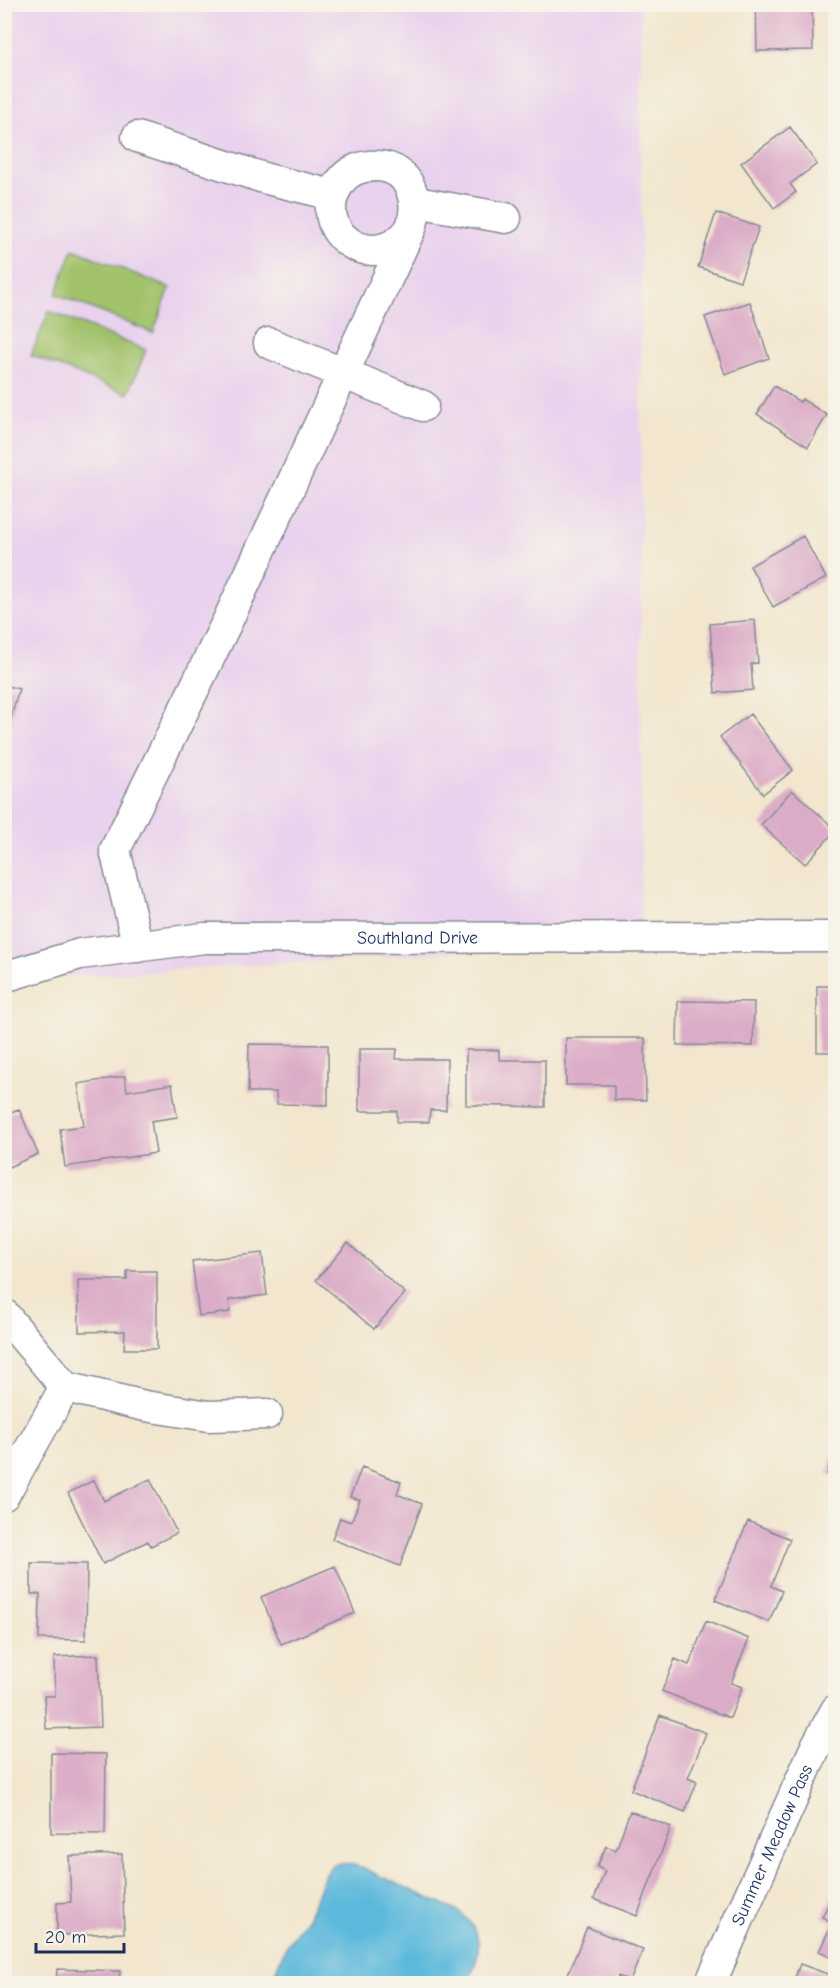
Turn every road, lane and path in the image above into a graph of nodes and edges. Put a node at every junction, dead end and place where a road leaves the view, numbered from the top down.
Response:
1 (137, 137) dead end
2 (333, 195) junction
3 (413, 215) junction
4 (506, 218) dead end
5 (269, 343) dead end
6 (343, 372) junction
7 (423, 406) dead end
8 (836, 938) edge
9 (138, 947) junction
10 (4, 977) edge
11 (4, 1314) edge
12 (66, 1388) junction
13 (267, 1414) dead end
14 (4, 1495) edge
15 (836, 1710) edge
16 (710, 1983) edge

1 - 2 street
2 - 3 street
2 - 3 street
3 - 4 street
3 - 6 street
5 - 6 street
6 - 7 street
6 - 9 street
8 - 9 street, Southland Drive
9 - 10 street, Southland Drive
11 - 12 street
12 - 13 street
12 - 14 street
15 - 16 street, Summer Meadow Pass

